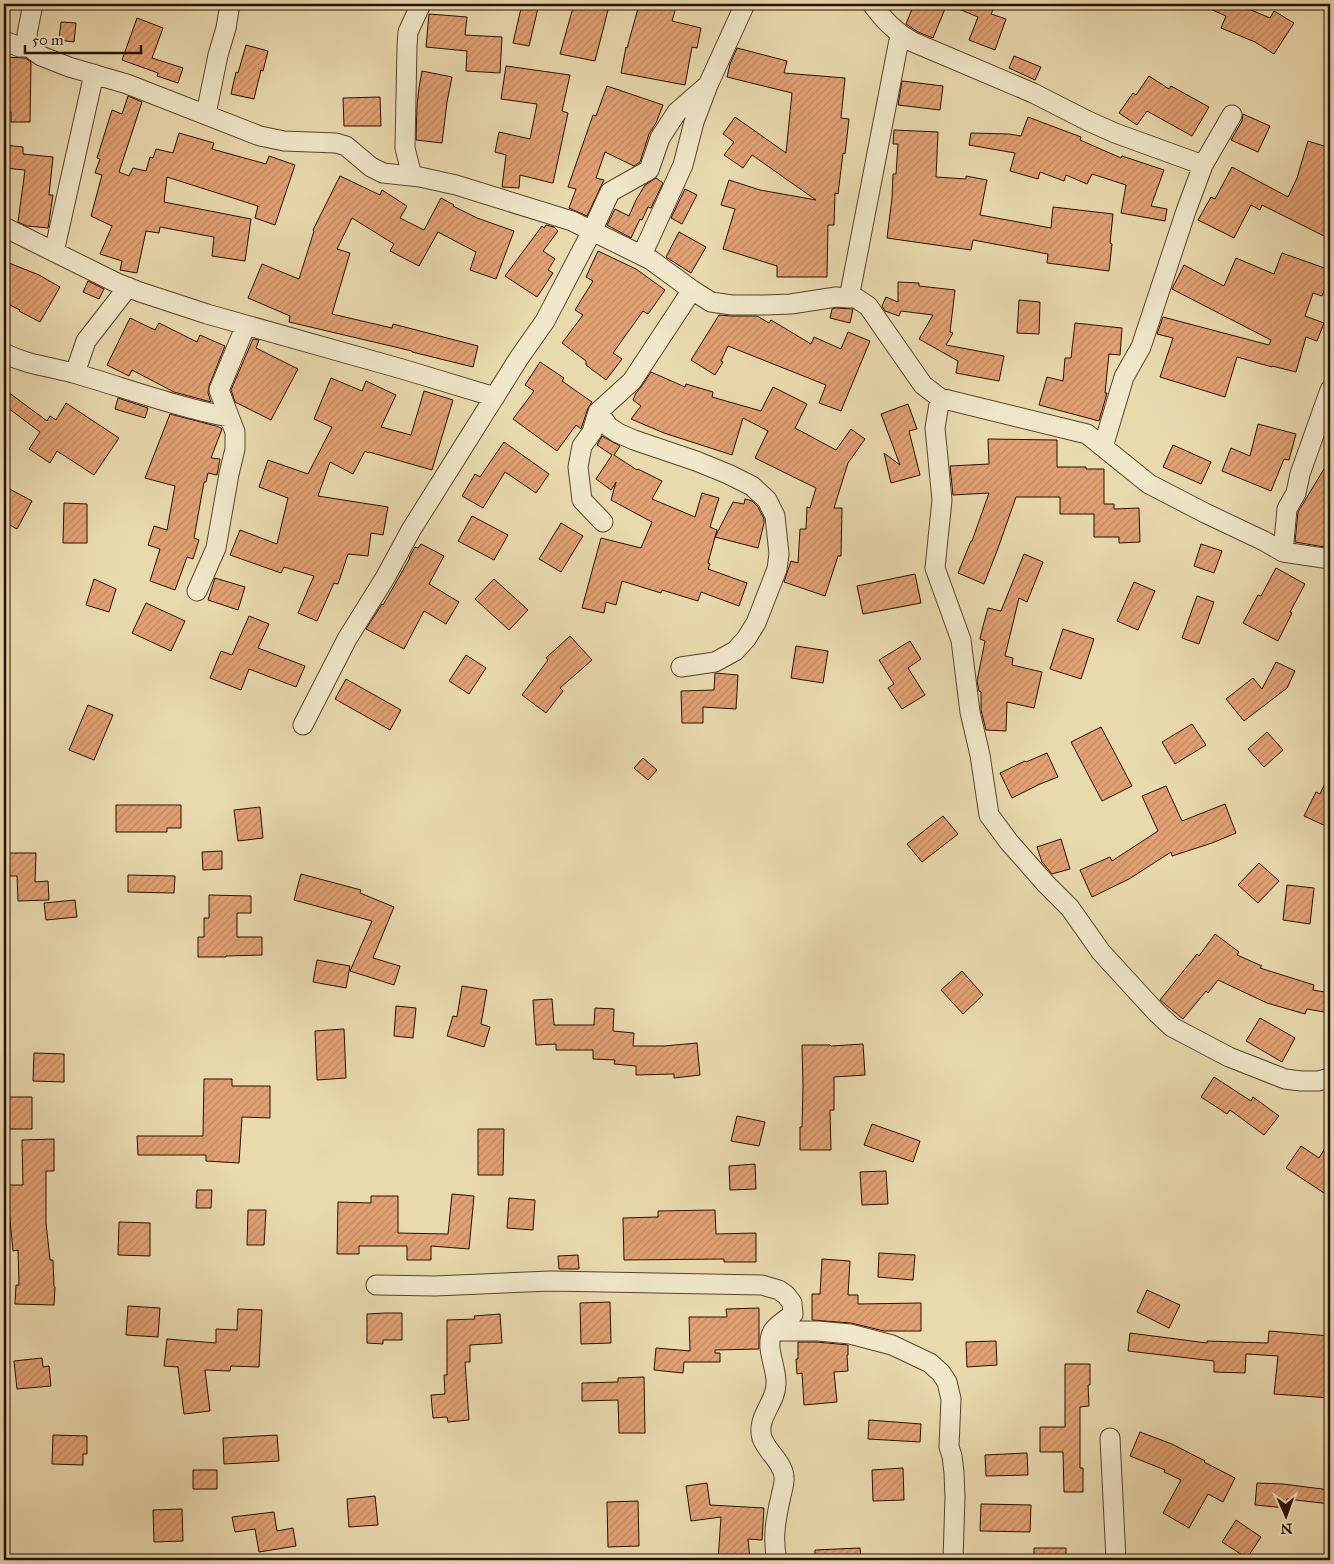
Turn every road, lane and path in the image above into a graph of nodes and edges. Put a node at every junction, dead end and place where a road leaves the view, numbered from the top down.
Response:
1 (32, 4) edge
2 (230, 4) edge
3 (421, 4) edge
4 (746, 4) edge
5 (872, 4) edge
6 (900, 35) junction
7 (4, 41) edge
8 (29, 47) junction
9 (94, 74) junction
10 (708, 85) junction
11 (206, 114) junction
12 (1232, 115) dead end
13 (1203, 165) junction
14 (412, 176) junction
15 (4, 228) edge
16 (592, 231) junction
17 (54, 252) junction
18 (642, 255) junction
19 (128, 287) junction
20 (692, 290) junction
21 (849, 298) junction
22 (246, 324) junction
23 (4, 353) edge
24 (75, 373) junction
25 (1330, 390) edge
26 (495, 398) junction
27 (940, 398) junction
28 (598, 412) junction
29 (229, 417) junction
30 (1103, 447) junction
31 (603, 522) dead end
32 (1283, 552) junction
33 (1330, 560) edge
34 (197, 591) dead end
35 (681, 668) dead end
36 (303, 725) dead end
37 (1330, 1078) edge
38 (376, 1285) dead end
39 (773, 1331) junction
40 (1110, 1438) dead end
41 (776, 1560) edge
42 (953, 1560) edge
43 (1116, 1560) edge

1 - 8 street
2 - 11 street
3 - 14 street
4 - 10 street
5 - 6 street
6 - 13 street
6 - 21 street
7 - 8 street
8 - 9 street
9 - 11 street
9 - 17 street
10 - 16 street
10 - 18 street
11 - 14 street
12 - 13 street
13 - 30 street
14 - 16 street
15 - 17 street
16 - 18 street
16 - 26 street
17 - 19 street
18 - 20 street
19 - 22 street
19 - 24 street
20 - 21 street
20 - 28 street
21 - 27 street
22 - 26 street
22 - 29 street
23 - 24 street
24 - 29 street
25 - 32 street
26 - 36 street
27 - 30 street
27 - 37 street
28 - 31 street
28 - 35 street
29 - 34 street
30 - 32 street
32 - 33 street
38 - 39 street
39 - 41 street
39 - 42 street
40 - 43 street

